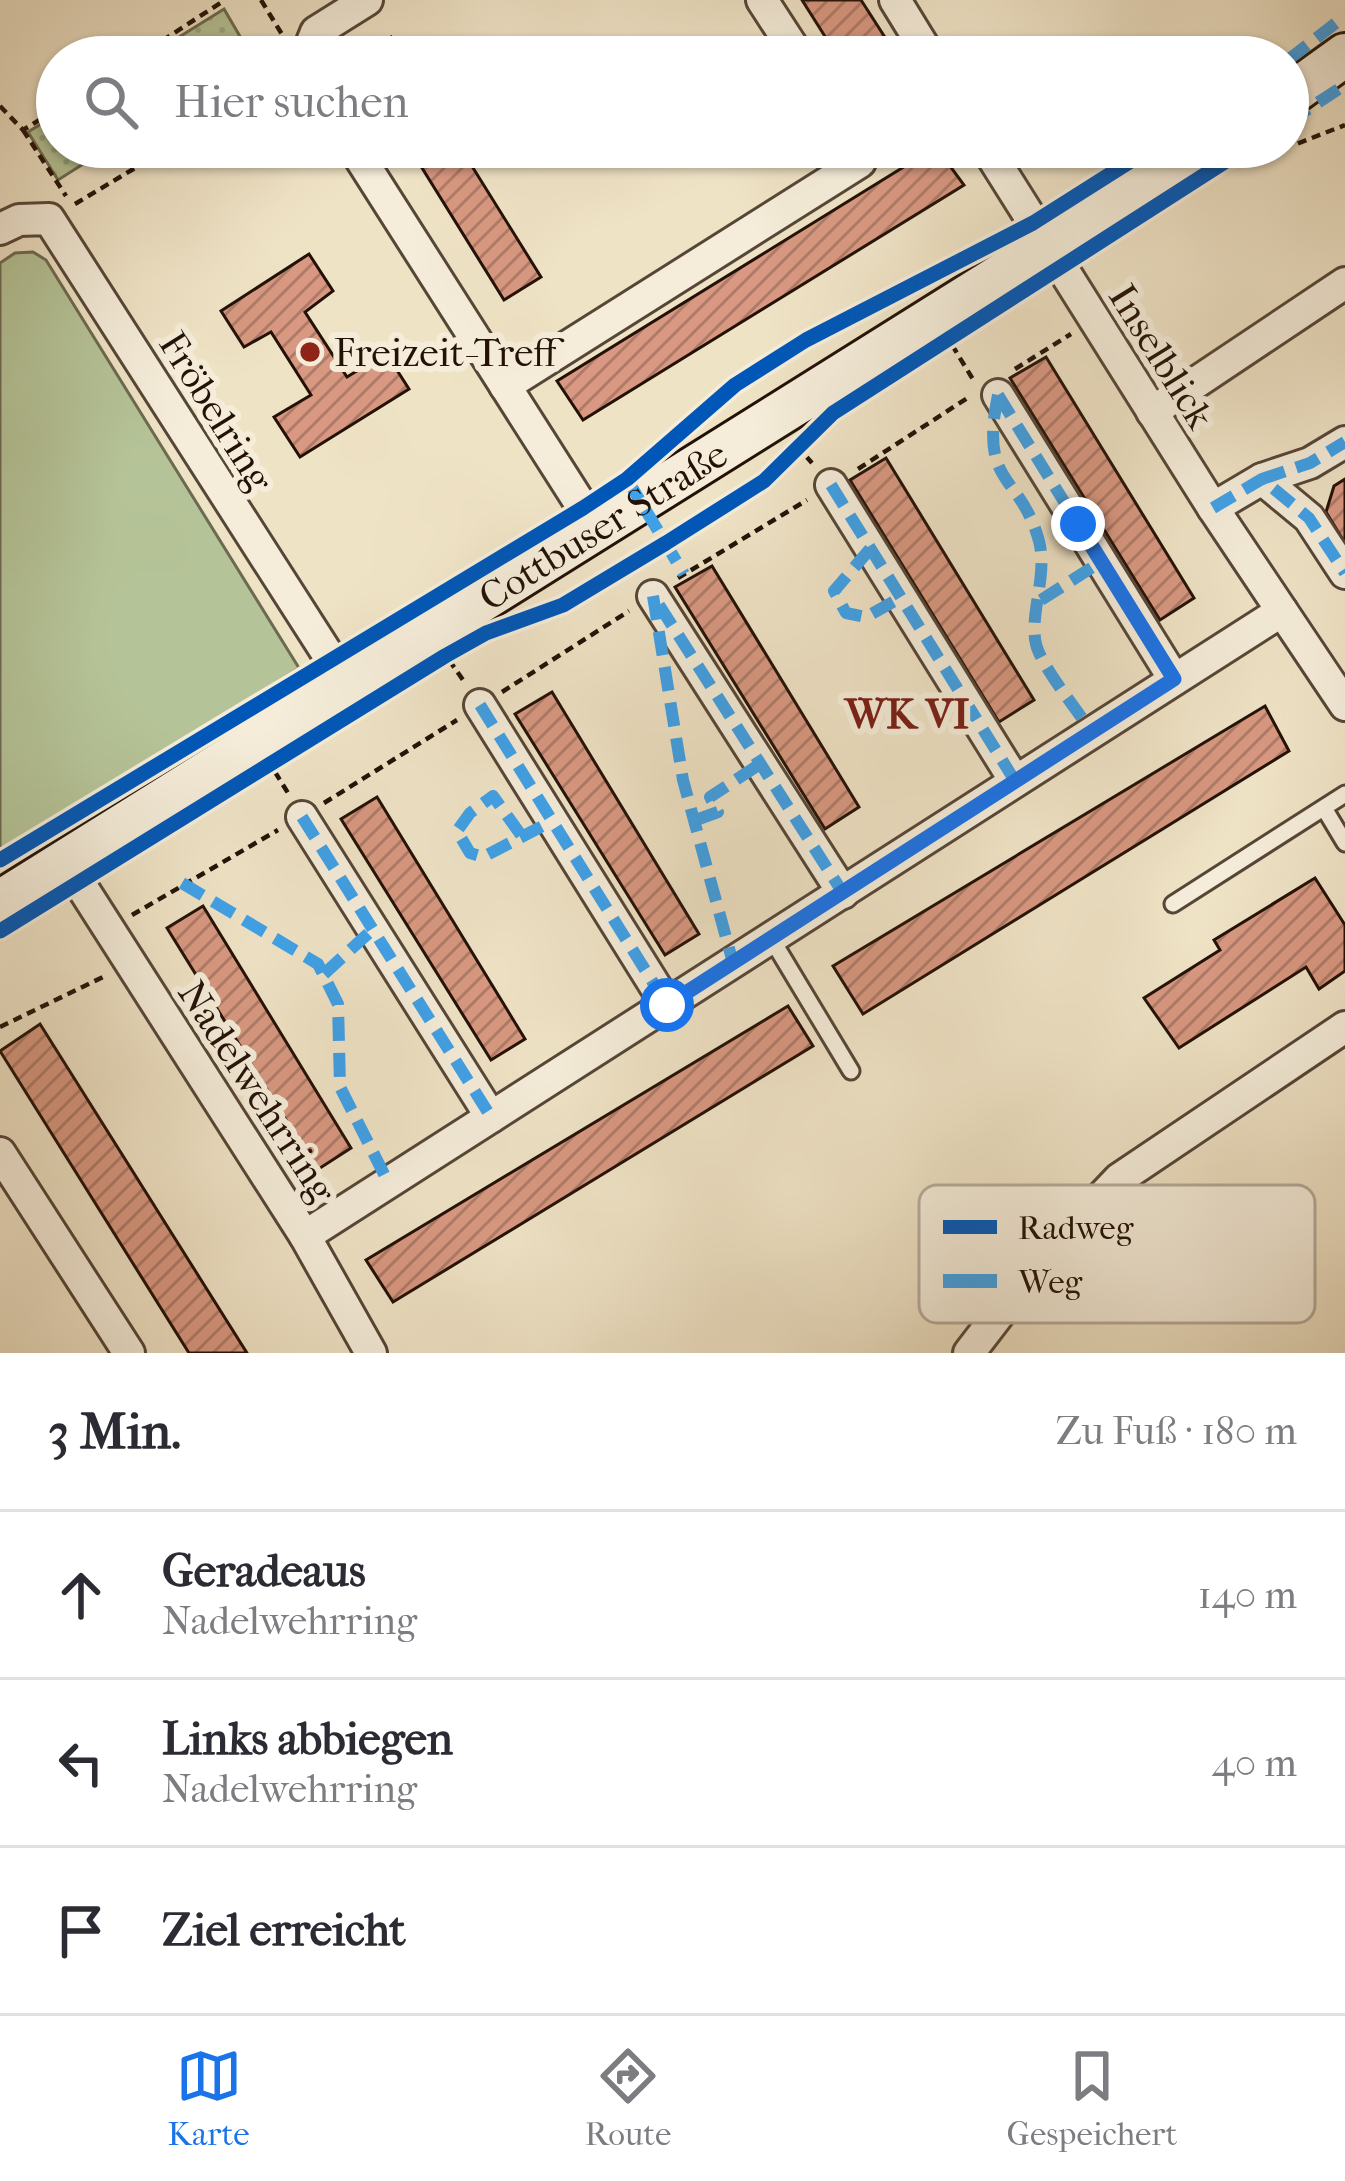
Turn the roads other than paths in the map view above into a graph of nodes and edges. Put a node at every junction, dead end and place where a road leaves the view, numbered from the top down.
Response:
1 (367, 0) edge
2 (762, 0) edge
3 (895, 0) edge
4 (311, 36) edge
5 (786, 36) edge
6 (917, 36) edge
7 (1345, 55) edge
8 (1309, 81) edge
9 (366, 168) edge
10 (841, 168) edge
11 (999, 168) edge
12 (1172, 168) edge
13 (0, 229) edge
14 (1046, 246) junction
15 (1345, 283) edge
16 (506, 386) junction
17 (989, 393) road end
18 (1152, 412) junction
19 (1345, 442) edge
20 (1262, 479) junction
21 (832, 485) road end
22 (1213, 508) junction
23 (590, 536) junction
24 (1345, 573) edge
25 (653, 596) road end
26 (1282, 610) junction
27 (1174, 679) junction
28 (348, 686) junction
29 (480, 705) road end
30 (1345, 705) edge
31 (1015, 781) junction
32 (1345, 794) edge
33 (1324, 808) junction
34 (302, 817) road end
35 (1345, 843) edge
36 (66, 862) junction
37 (843, 893) junction
38 (0, 902) edge
39 (1173, 904) dead end
40 (771, 938) junction
41 (667, 1005) junction
42 (1345, 1027) edge
43 (851, 1071) dead end
44 (491, 1117) junction
45 (0, 1153) edge
46 (1113, 1185) edge
47 (305, 1236) junction
48 (992, 1323) edge
49 (129, 1353) edge
50 (370, 1353) edge
51 (969, 1353) edge

1 - 4 street
2 - 5 street
3 - 6 street
7 - 8 street
9 - 16 street
10 - 16 street
11 - 14 street, Inselblick
12 - 14 street, Cottbuser Straße
13 - 28 street, Fröbelring
14 - 18 street, Inselblick
14 - 23 street, Cottbuser Straße
15 - 18 street
16 - 23 street
17 - 27 street
18 - 22 street, Inselblick
19 - 20 street
20 - 22 street
20 - 24 street
21 - 31 street
22 - 26 street, Inselblick
23 - 28 street, Cottbuser Straße
25 - 37 street
26 - 27 street, Nadelwehrring
26 - 30 street, Inselblick
27 - 31 street, Nadelwehrring
28 - 36 street, Cottbuser Straße
29 - 41 street
31 - 37 street, Nadelwehrring
32 - 33 lane
33 - 35 lane
33 - 39 lane
34 - 44 street
36 - 38 street, Cottbuser Straße
36 - 47 street, Nadelwehrring
37 - 40 street, Nadelwehrring
40 - 41 street, Nadelwehrring
40 - 43 lane
41 - 44 street, Nadelwehrring
42 - 46 street
44 - 47 street, Nadelwehrring
45 - 49 street
47 - 50 street
48 - 51 street

